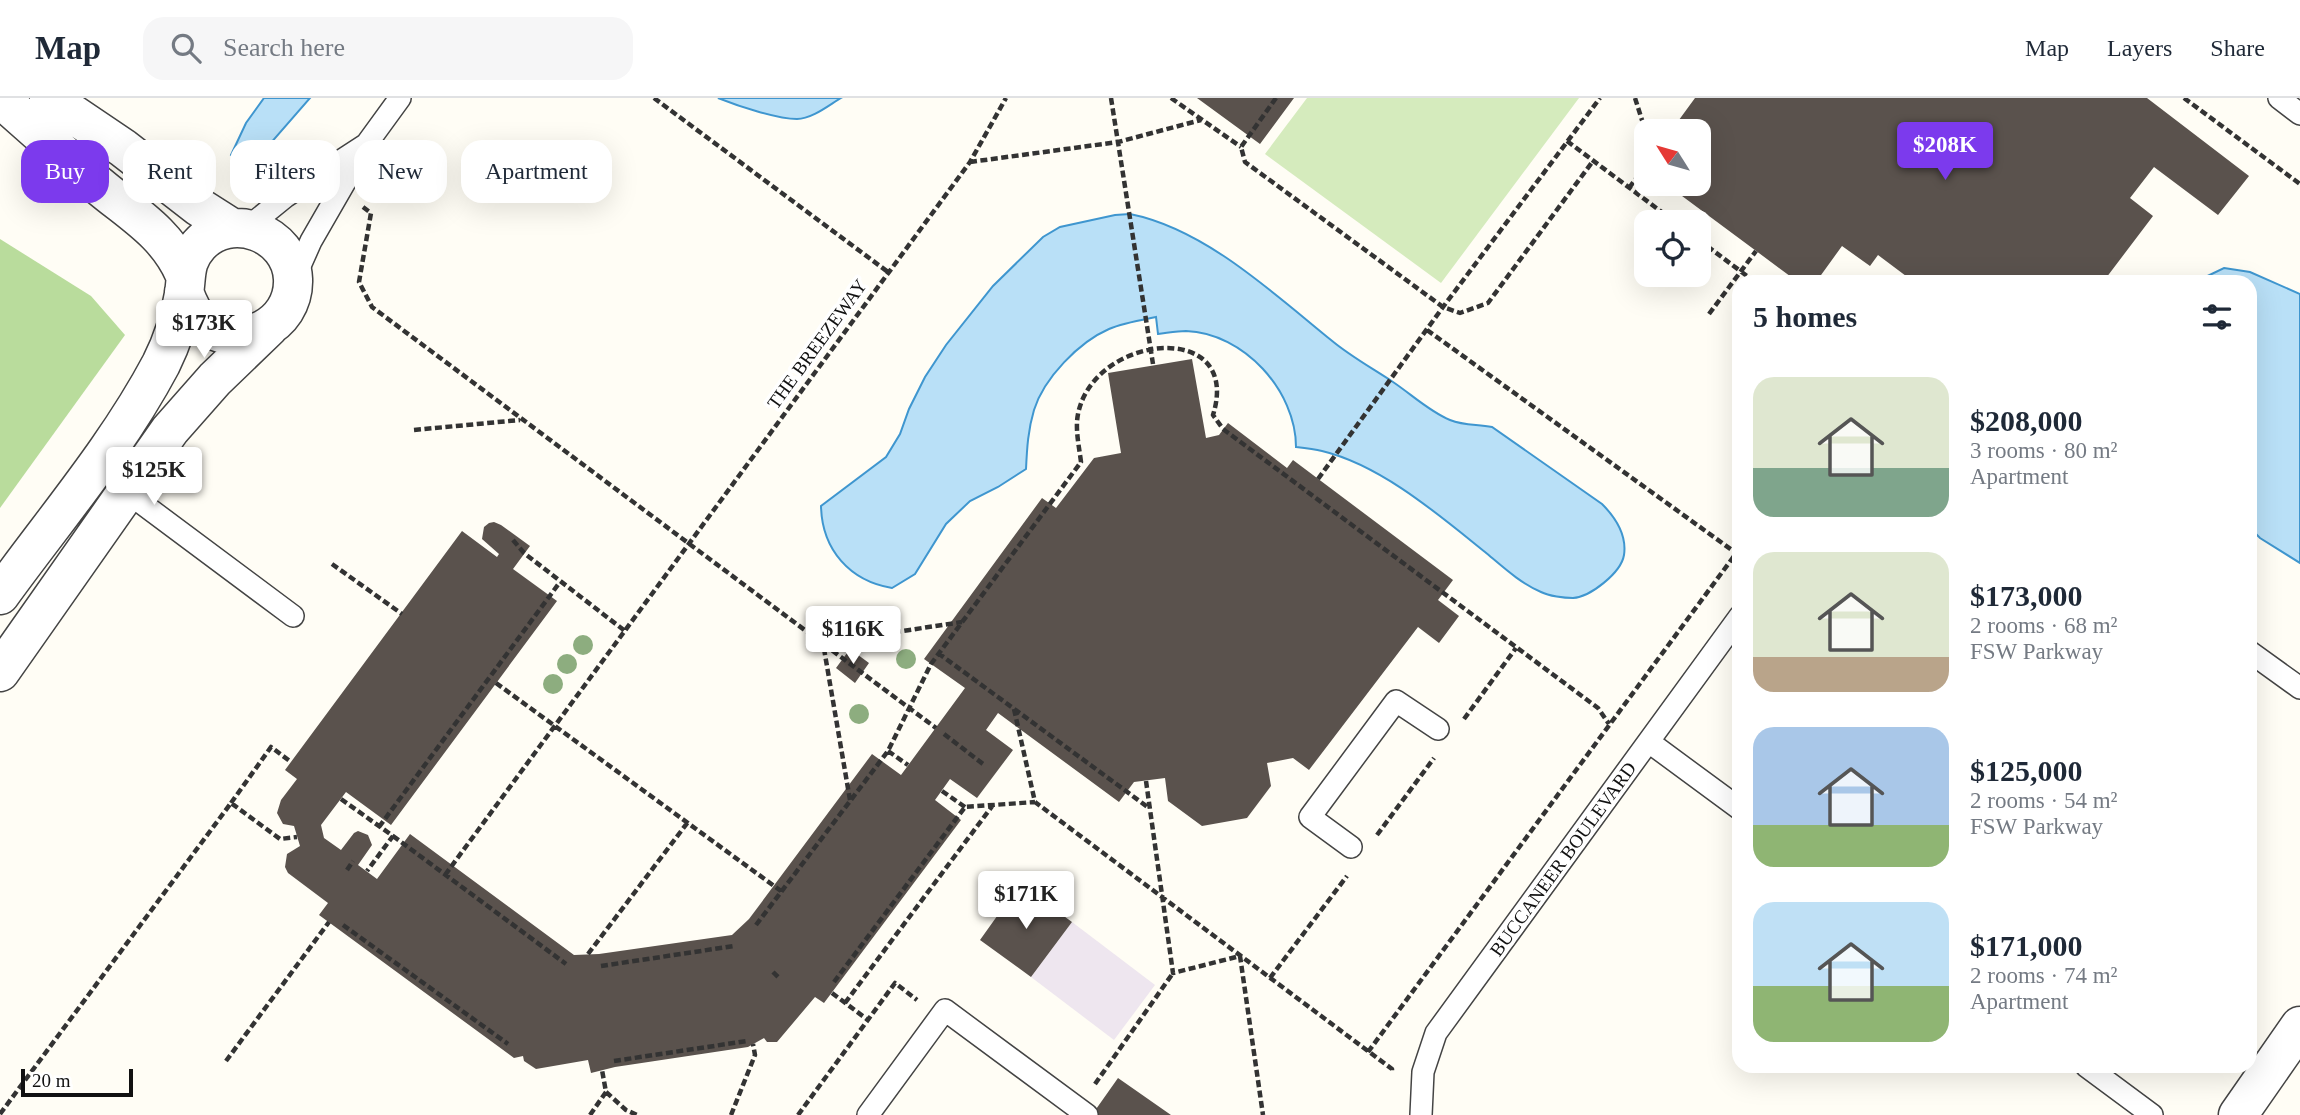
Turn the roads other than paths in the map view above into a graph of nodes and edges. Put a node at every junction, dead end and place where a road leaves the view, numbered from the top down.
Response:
1 (0, 98) edge
2 (49, 98) edge
3 (400, 98) edge
4 (2279, 98) edge
5 (2300, 114) edge
6 (369, 140) edge
7 (354, 151) edge
8 (354, 167) edge
9 (239, 228) junction
10 (293, 281) junction
11 (184, 282) junction
12 (280, 317) junction
13 (128, 493) junction
14 (0, 595) edge
15 (293, 616) dead end
16 (1732, 627) edge
17 (2257, 657) edge
18 (0, 672) edge
19 (2300, 688) edge
20 (1447, 729) road end
21 (1649, 742) junction
22 (1732, 803) edge
23 (1358, 853) road end
24 (2300, 1026) edge
25 (2095, 1073) edge
26 (1082, 1111) edge
27 (868, 1115) edge
28 (1421, 1115) edge
29 (2152, 1115) edge
30 (2238, 1115) edge

1 - 11 street
2 - 9 street
3 - 6 lane
4 - 5 lane
7 - 9 lane
8 - 10 lane
9 - 10 street
9 - 11 street
10 - 12 street
11 - 12 street
11 - 14 street
12 - 13 street
13 - 15 lane
13 - 18 street
16 - 21 lane, BUCCANEER BOULEVARD
17 - 19 lane
20 - 23 lane
21 - 22 lane
21 - 28 lane, BUCCANEER BOULEVARD
24 - 30 street
25 - 29 lane
26 - 27 lane

